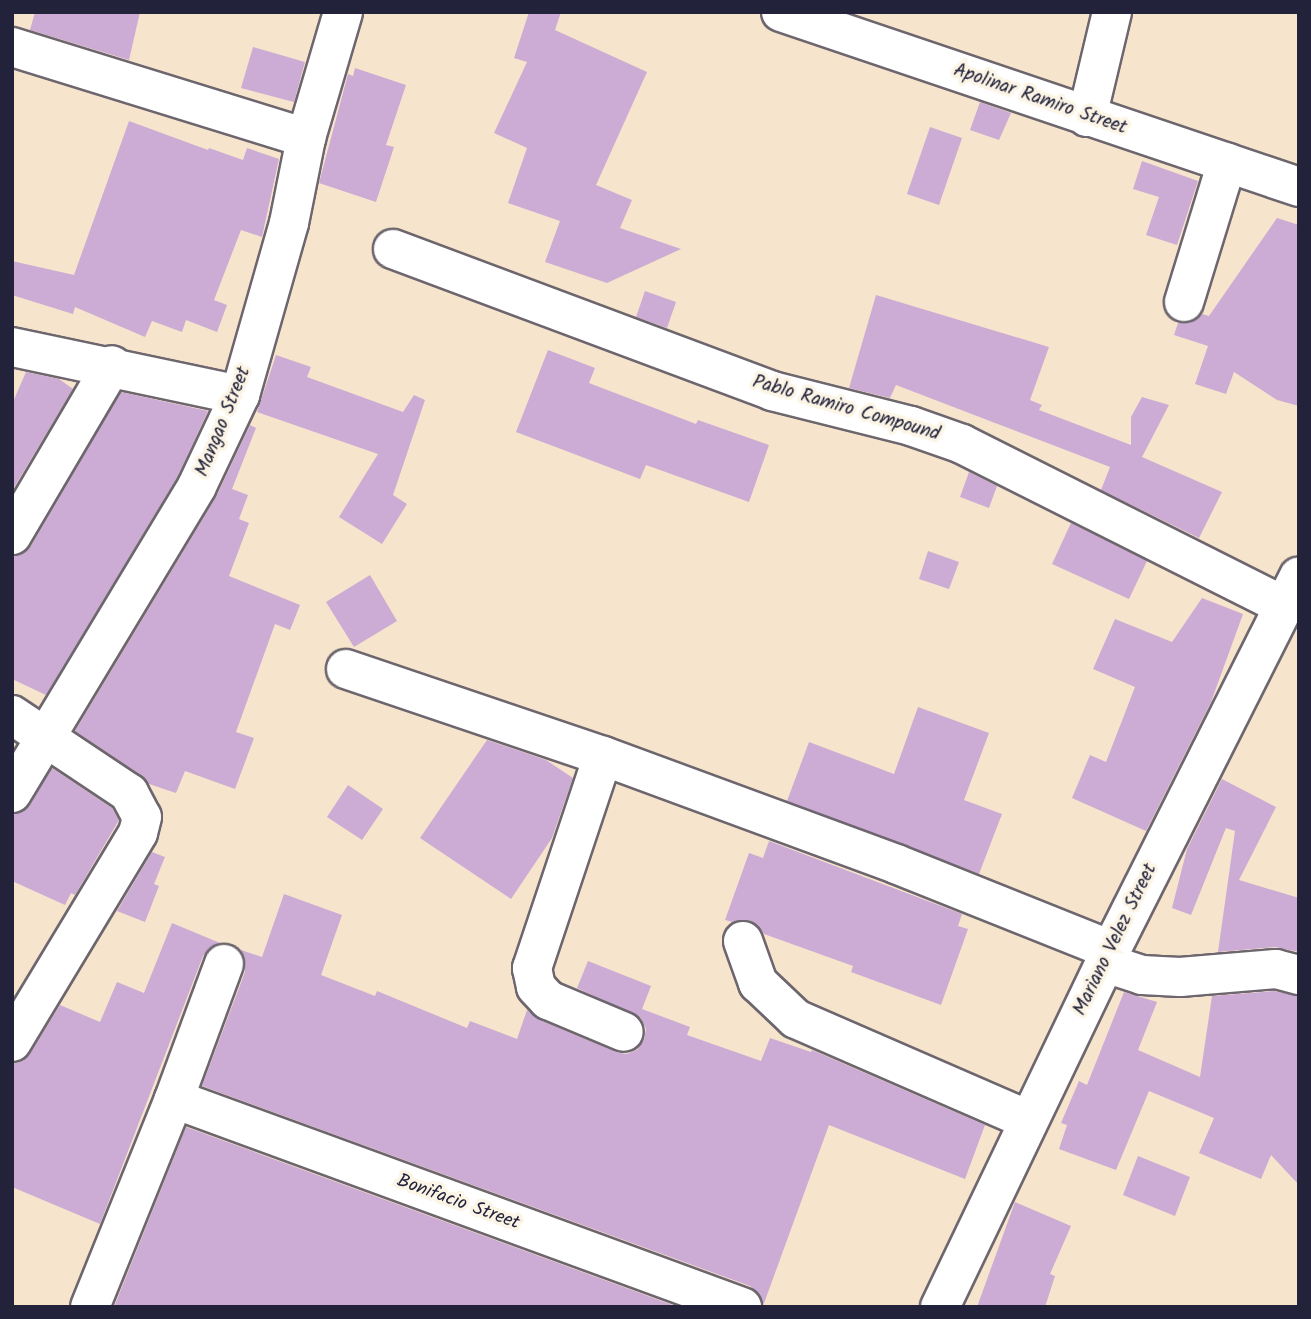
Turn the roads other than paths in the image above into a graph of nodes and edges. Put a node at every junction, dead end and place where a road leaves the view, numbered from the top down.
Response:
1 (343, 12) edge
2 (781, 12) edge
3 (1112, 12) edge
4 (12, 47) edge
5 (1087, 117) junction
6 (306, 138) junction
7 (1227, 162) junction
8 (1299, 187) edge
9 (393, 249) dead end
10 (1184, 302) dead end
11 (12, 347) edge
12 (112, 366) junction
13 (240, 395) junction
14 (12, 535) edge
15 (1290, 591) edge
16 (346, 669) dead end
17 (12, 715) edge
18 (46, 736) junction
19 (603, 756) junction
20 (12, 793) edge
21 (743, 941) dead end
22 (1108, 956) junction
23 (224, 964) dead end
24 (1299, 975) edge
25 (624, 1032) dead end
26 (12, 1042) edge
27 (174, 1099) junction
28 (1028, 1120) junction
29 (90, 1307) edge
30 (742, 1307) edge
31 (940, 1307) edge

1 - 6 street, Mangao Street
2 - 5 street, Apolinar Ramiro Street
3 - 5 street
4 - 6 street
5 - 7 street, Apolinar Ramiro Street
6 - 13 street, Mangao Street
7 - 8 street, Apolinar Ramiro Street
7 - 10 street
9 - 15 street, Pablo Ramiro Compound
11 - 12 street
12 - 13 street
12 - 14 street
13 - 18 street, Mangao Street
15 - 22 street, Mariano Velez Street
16 - 19 street
17 - 18 street
18 - 20 street, Mangao Street
18 - 26 street
19 - 22 street
19 - 25 street
21 - 28 street
22 - 24 street
22 - 28 street, Mariano Velez Street
23 - 27 street
27 - 29 street
27 - 30 street, Bonifacio Street
28 - 31 street, Mariano Velez Street

